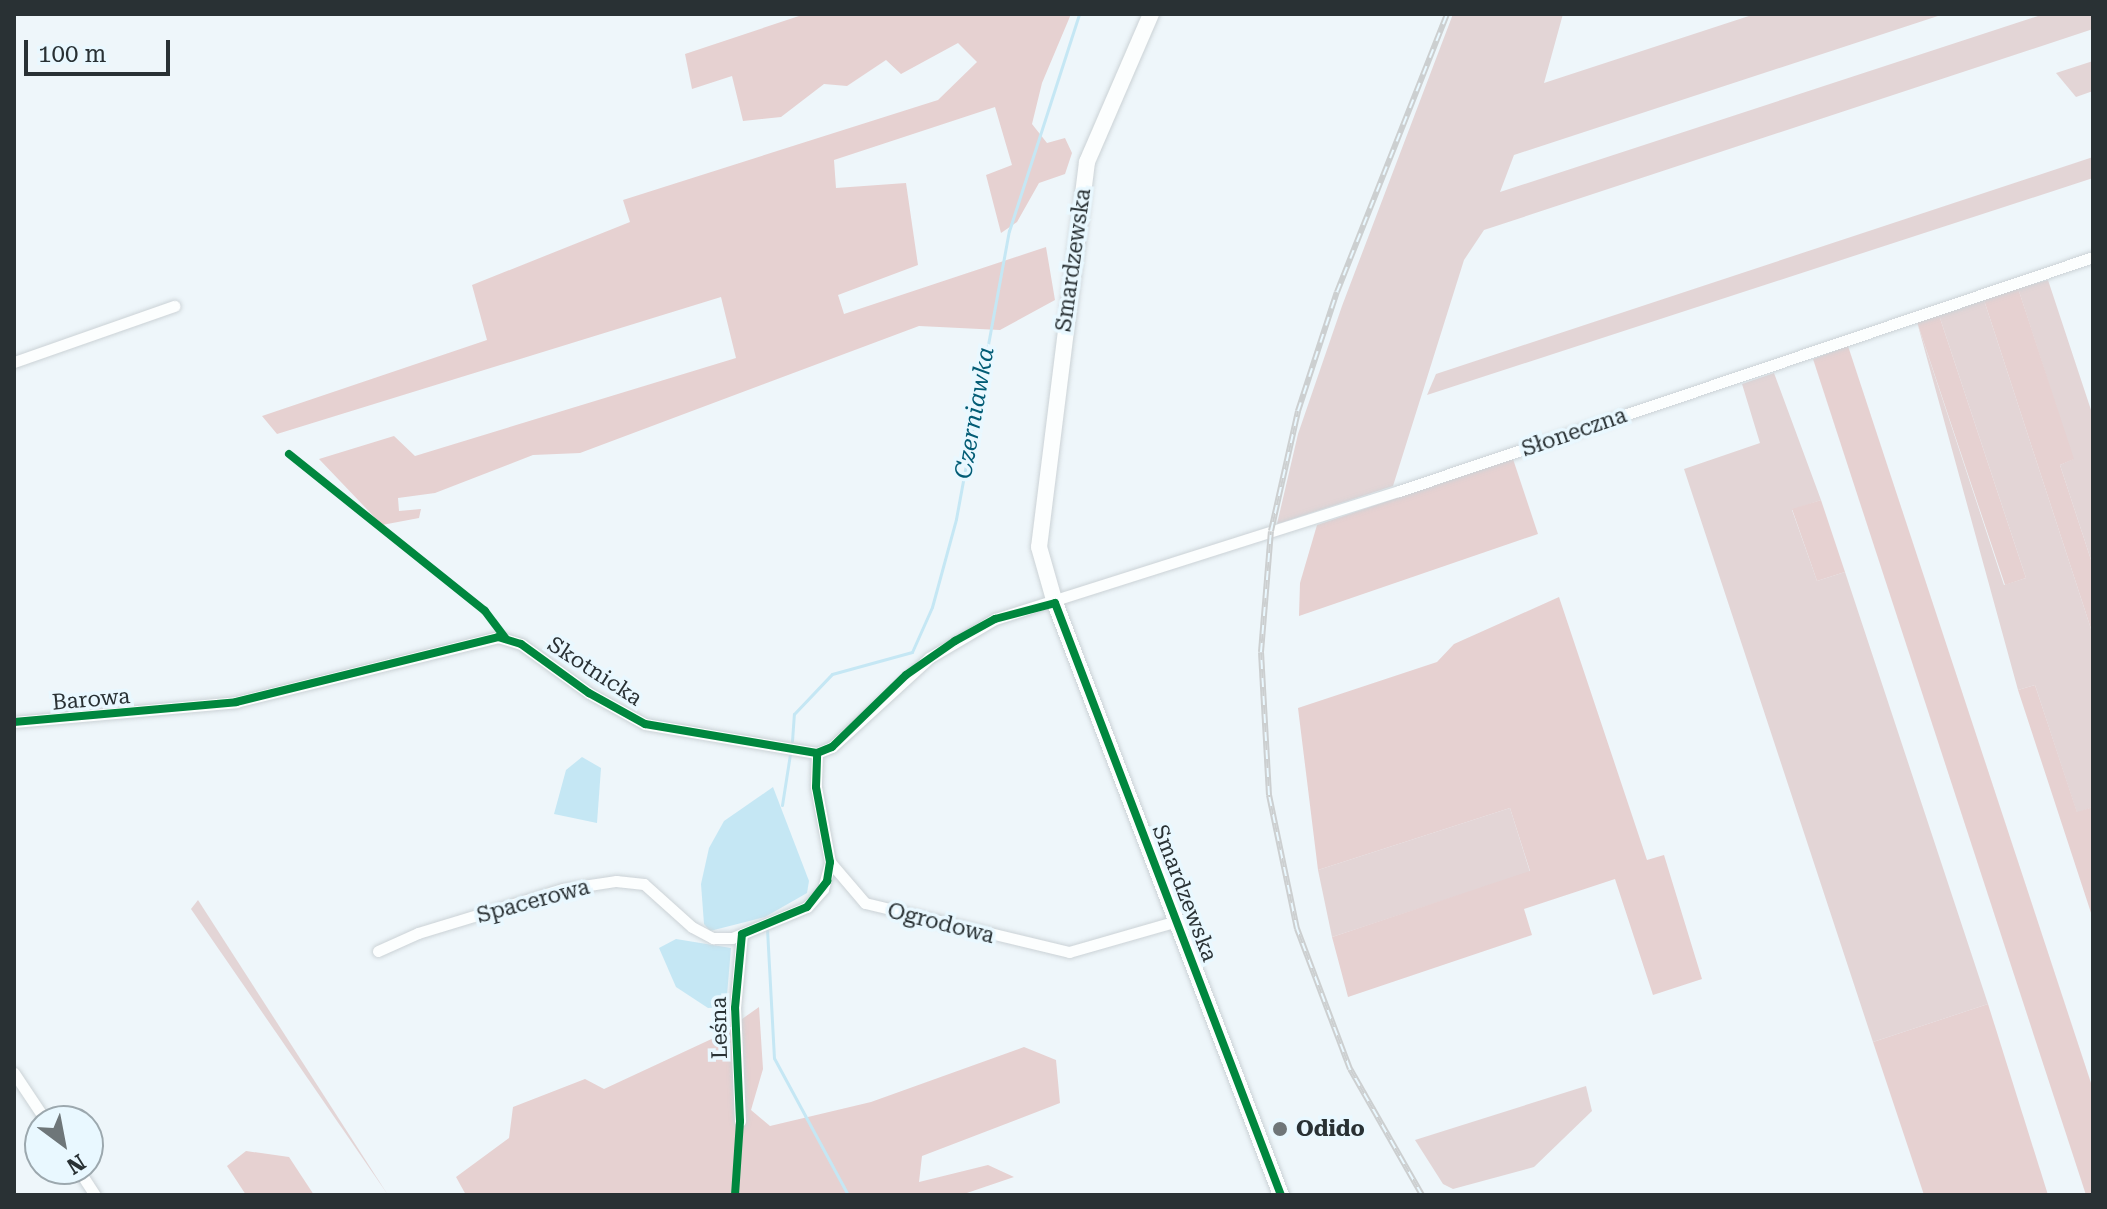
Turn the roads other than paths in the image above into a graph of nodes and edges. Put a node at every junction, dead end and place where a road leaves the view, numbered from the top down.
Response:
1 (1151, 14) edge
2 (2093, 257) edge
3 (174, 306) dead end
4 (14, 362) edge
5 (1055, 603) junction
6 (172, 707) joint
7 (14, 722) edge
8 (817, 753) junction
9 (830, 862) junction
10 (1177, 921) junction
11 (742, 934) junction
12 (378, 951) dead end
13 (14, 1073) edge
14 (35, 1105) edge
15 (740, 1121) dead end
16 (1281, 1195) edge

1 - 5 street, Smardzewska
2 - 5 street, Słoneczna
3 - 4 street
5 - 8 street
5 - 10 street, Smardzewska
6 - 7 street, Barowa
6 - 8 street, Skotnicka
8 - 9 street, Ogrodowa
9 - 10 street, Ogrodowa
9 - 11 street, Spacerowa
10 - 16 street, Smardzewska
11 - 12 street, Spacerowa
11 - 15 street, Leśna
13 - 14 street

